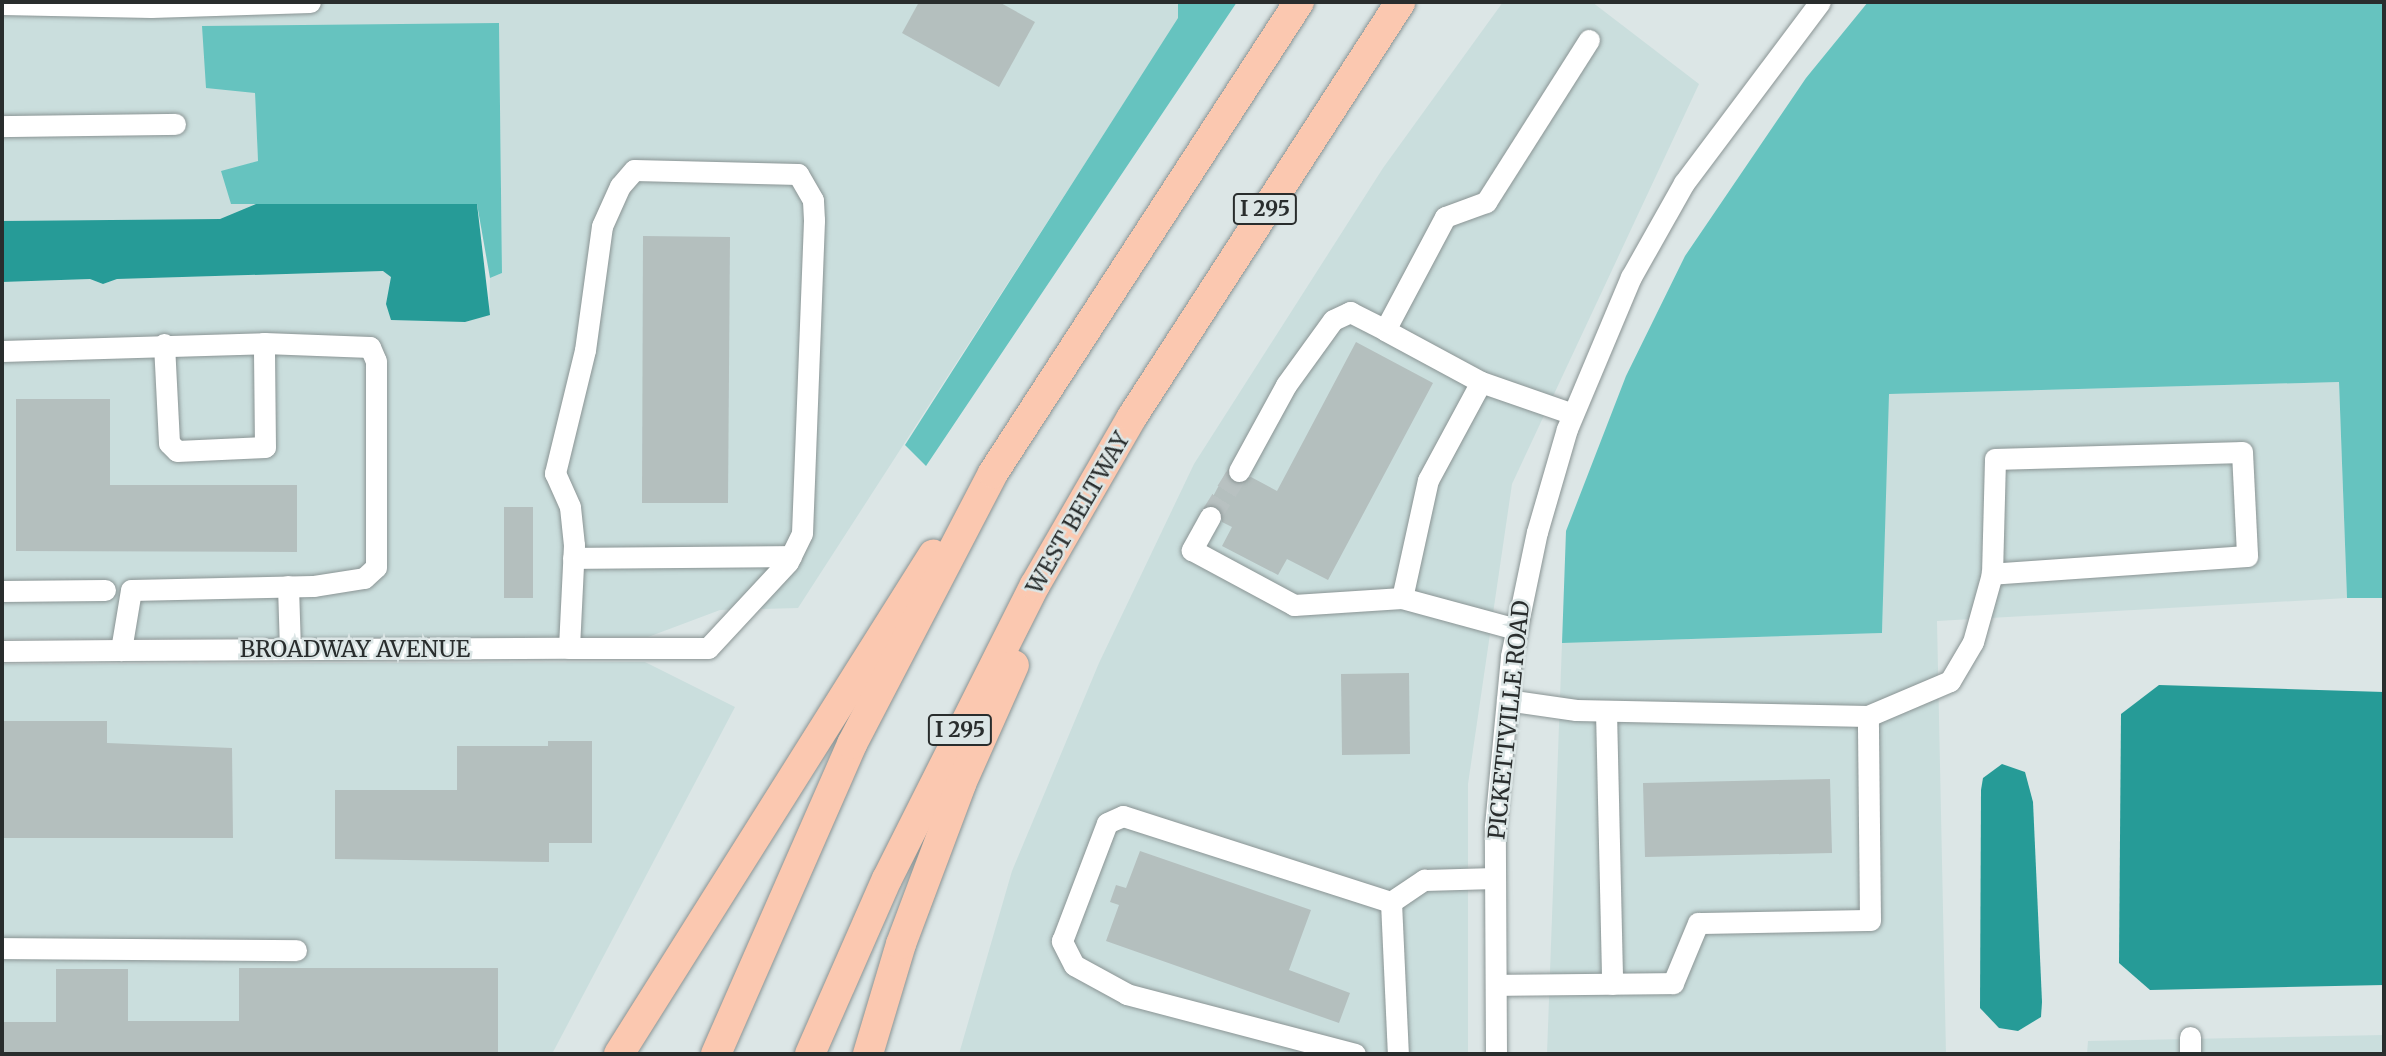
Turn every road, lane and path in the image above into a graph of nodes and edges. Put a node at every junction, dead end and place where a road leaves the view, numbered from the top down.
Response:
1 (310, 2) edge
2 (1299, 2) edge
3 (1400, 2) edge
4 (1820, 2) edge
5 (2, 4) edge
6 (1589, 40) dead end
7 (175, 124) dead end
8 (2, 126) edge
9 (1385, 330) junction
10 (264, 343) junction
11 (164, 344) junction
12 (2, 351) edge
13 (1481, 382) junction
14 (1573, 414) junction
15 (1132, 417) junction
16 (1239, 471) tunnel mouth
17 (993, 473) junction
18 (1210, 517) tunnel mouth
19 (791, 556) junction
20 (573, 558) junction
21 (1992, 574) junction
22 (288, 586) junction
23 (105, 590) dead end
24 (2, 591) edge
25 (1402, 598) junction
26 (1516, 629) junction
27 (569, 648) junction
28 (290, 649) junction
29 (2, 650) edge
30 (121, 650) junction
31 (1507, 700) junction
32 (1606, 711) junction
33 (1868, 716) junction
34 (1495, 878) junction
35 (1391, 902) junction
36 (2, 948) edge
37 (296, 950) dead end
38 (1612, 984) junction
39 (1496, 985) junction
40 (619, 1054) edge
41 (716, 1054) edge
42 (810, 1054) edge
43 (869, 1054) edge
44 (1354, 1054) edge
45 (1398, 1054) edge
46 (1496, 1054) edge

1 - 5 street
2 - 17 highway
3 - 15 highway, WEST BELTWAY / I 295
4 - 14 street, PICKETTVILLE ROAD
6 - 9 street
7 - 8 street
9 - 13 street
9 - 16 street
10 - 11 street
10 - 11 street
10 - 22 street
11 - 12 street
13 - 14 street
13 - 25 street
14 - 26 street, PICKETTVILLE ROAD
15 - 42 highway, WEST BELTWAY / I 295
15 - 43 highway
17 - 40 highway
17 - 41 highway
18 - 25 street
19 - 20 street
19 - 20 street
19 - 27 street, BROADWAY AVENUE
20 - 27 street
21 - 21 street
21 - 33 street
22 - 28 street
22 - 30 street
23 - 24 street
25 - 26 street
26 - 31 street, PICKETTVILLE ROAD
27 - 28 street, BROADWAY AVENUE
28 - 30 street, BROADWAY AVENUE
29 - 30 street, BROADWAY AVENUE
31 - 32 street
31 - 34 street, PICKETTVILLE ROAD
32 - 33 street
32 - 38 street
33 - 38 street
34 - 35 street
34 - 39 street, PICKETTVILLE ROAD
35 - 44 street
35 - 45 street
36 - 37 street
38 - 39 street
39 - 46 street, PICKETTVILLE ROAD

